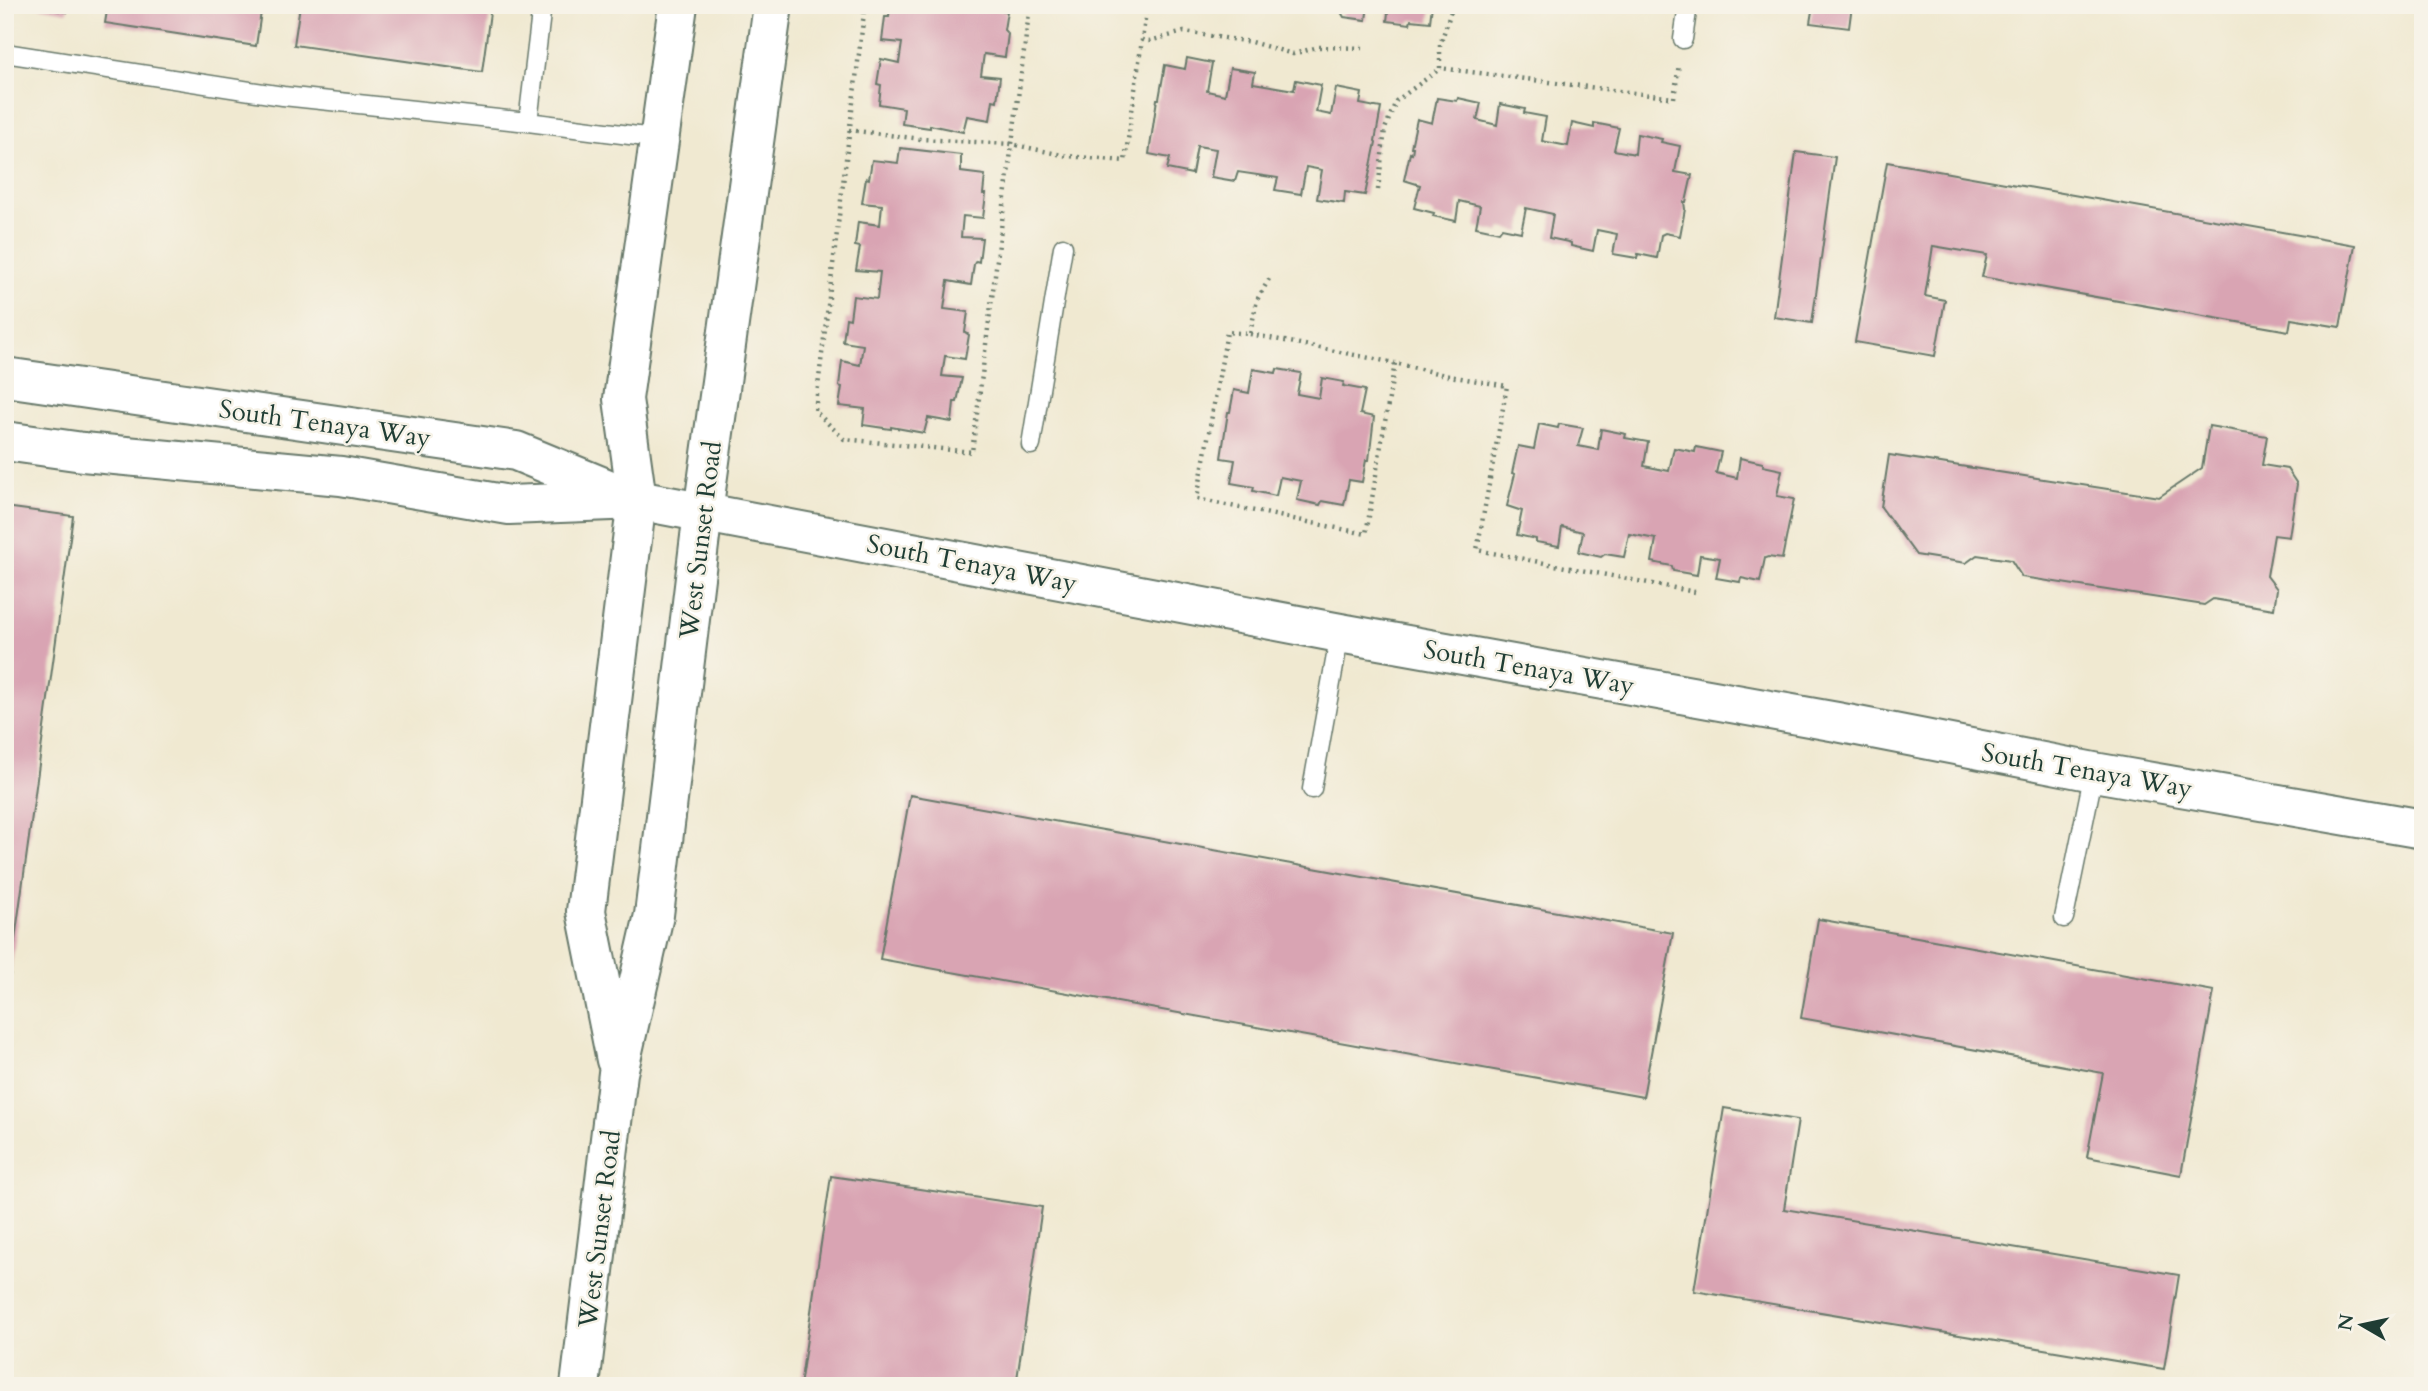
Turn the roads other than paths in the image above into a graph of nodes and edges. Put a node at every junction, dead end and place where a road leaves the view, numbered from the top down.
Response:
1 (542, 5) edge
2 (678, 5) edge
3 (774, 5) edge
4 (1688, 5) edge
5 (1683, 39) road end
6 (5, 53) edge
7 (528, 122) junction
8 (661, 139) junction
9 (1063, 247) dead end
10 (5, 377) edge
11 (5, 441) edge
12 (1031, 445) dead end
13 (637, 500) junction
14 (703, 512) junction
15 (1340, 633) junction
16 (2094, 772) junction
17 (1312, 789) dead end
18 (2423, 829) edge
19 (2064, 918) dead end
20 (618, 1073) junction
21 (580, 1386) edge

1 - 7 lane
2 - 8 street, West Sunset Road
3 - 14 street, West Sunset Road
4 - 5 lane
6 - 7 lane
7 - 8 lane
8 - 13 street, West Sunset Road
9 - 12 lane
10 - 13 street, South Tenaya Way
11 - 13 street, South Tenaya Way
13 - 14 street, South Tenaya Way
13 - 20 street, West Sunset Road
14 - 15 street, South Tenaya Way
14 - 20 street, West Sunset Road
15 - 16 street, South Tenaya Way
15 - 17 lane
16 - 18 street, South Tenaya Way
16 - 19 lane
20 - 21 street, West Sunset Road

